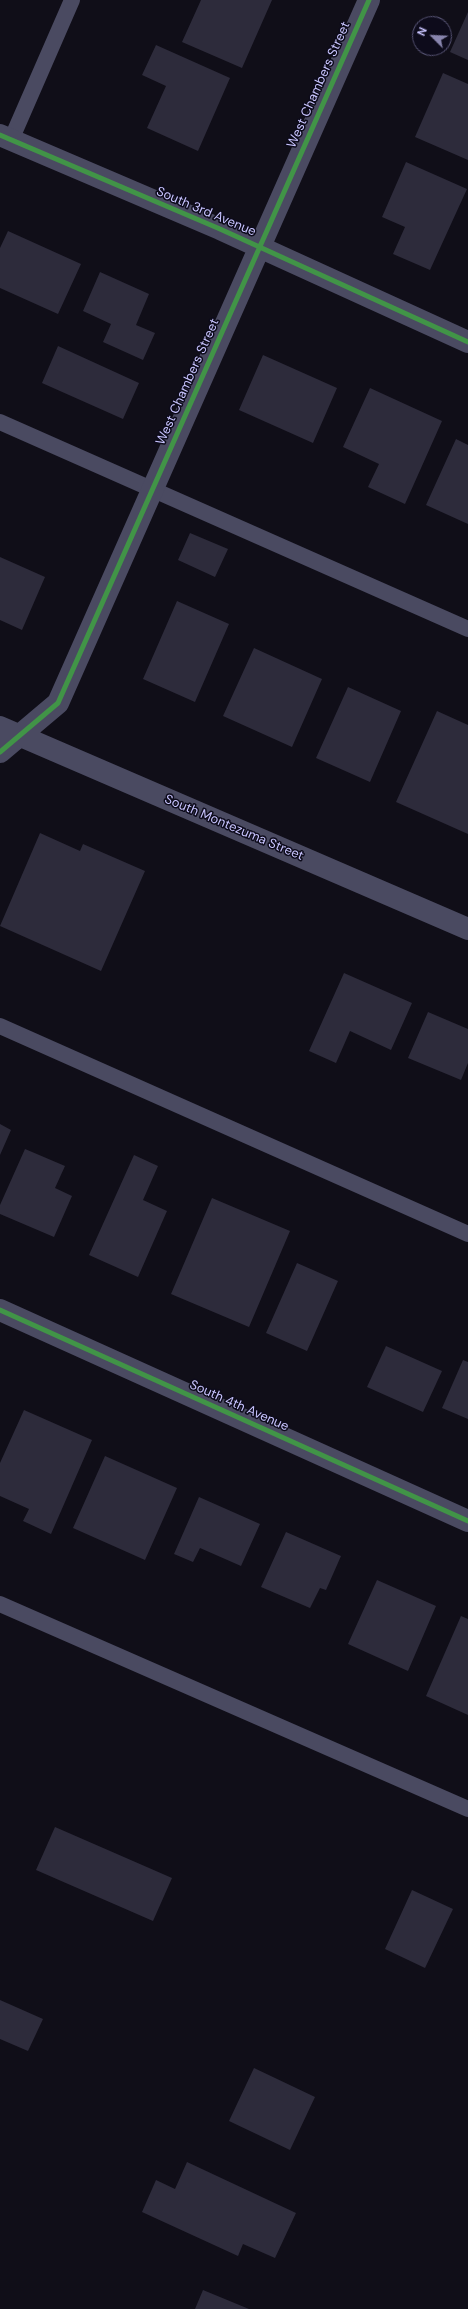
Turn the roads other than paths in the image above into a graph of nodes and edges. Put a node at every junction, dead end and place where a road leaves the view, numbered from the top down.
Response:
1 (72, 0) edge
2 (369, 0) edge
3 (5, 138) edge
4 (260, 247) junction
5 (468, 342) edge
6 (0, 422) edge
7 (153, 490) junction
8 (468, 629) edge
9 (9, 731) edge
10 (0, 752) edge
11 (468, 929) edge
12 (0, 1026) edge
13 (468, 1234) edge
14 (0, 1310) edge
15 (468, 1521) edge
16 (0, 1604) edge
17 (468, 1809) edge

1 - 3 lane
2 - 4 street, West Chambers Street
3 - 4 street, South 3rd Avenue
4 - 5 street, South 3rd Avenue
4 - 7 street, West Chambers Street
6 - 7 lane
7 - 8 lane
7 - 9 street, West Chambers Street
9 - 10 street, West Chambers Street
9 - 11 street, South Montezuma Street
12 - 13 lane
14 - 15 street, South 4th Avenue
16 - 17 lane

